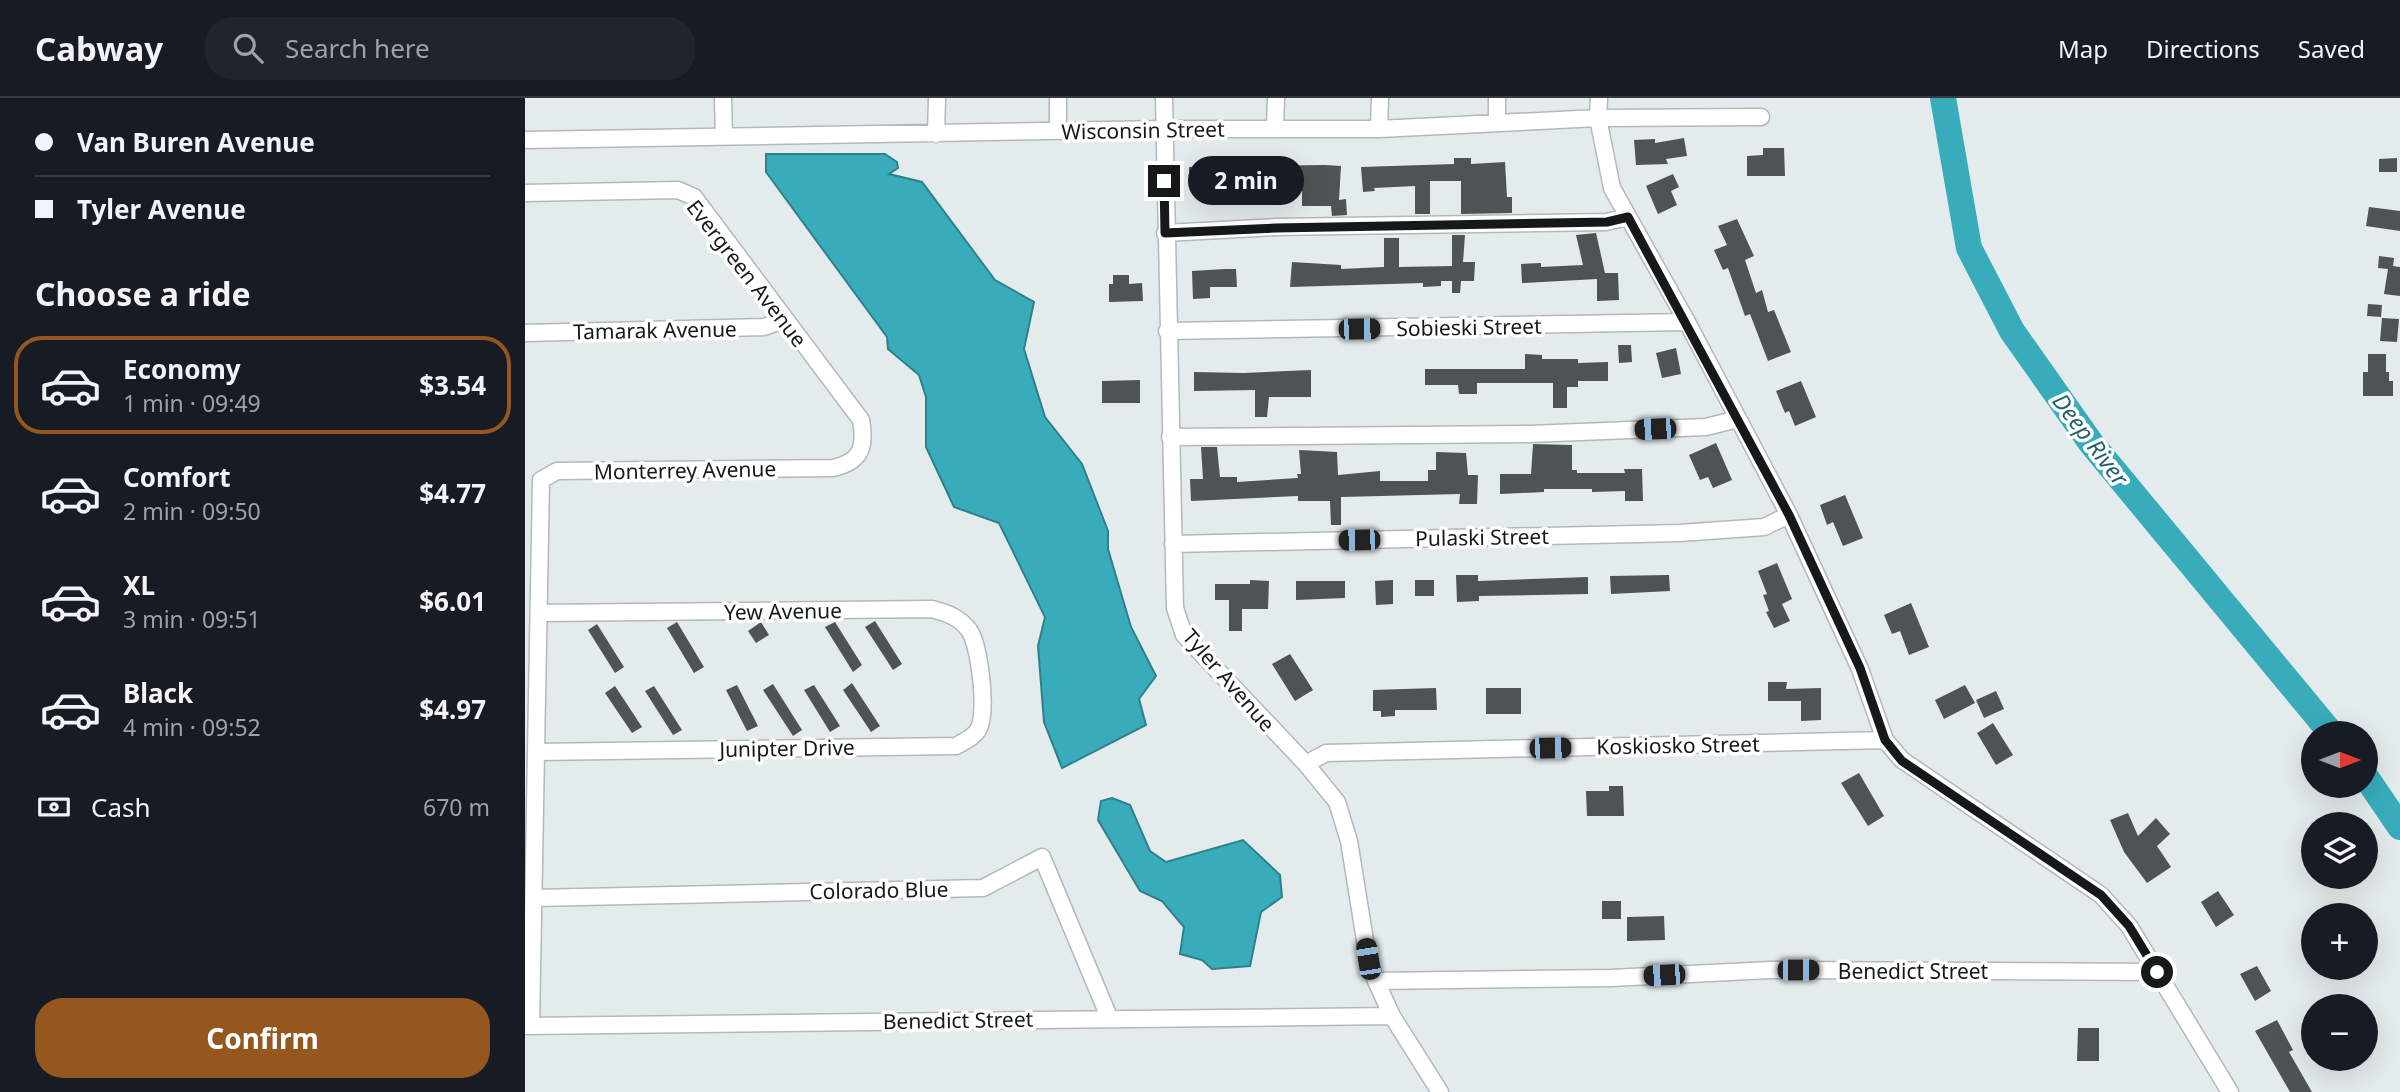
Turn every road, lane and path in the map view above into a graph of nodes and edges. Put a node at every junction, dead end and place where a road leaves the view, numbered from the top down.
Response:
1 (723, 98) edge
2 (937, 98) edge
3 (1058, 98) edge
4 (1164, 98) edge
5 (1276, 98) edge
6 (1380, 98) edge
7 (1497, 98) edge
8 (1599, 98) edge
9 (1761, 117) dead end
10 (1598, 118) junction
11 (1497, 123) junction
12 (1164, 129) junction
13 (1275, 129) junction
14 (1379, 129) junction
15 (1058, 131) junction
16 (936, 134) junction
17 (723, 136) junction
18 (525, 140) edge
19 (525, 193) edge
20 (1628, 217) junction
21 (1165, 233) junction
22 (783, 320) junction
23 (1687, 322) junction
24 (1167, 331) junction
25 (525, 333) edge
26 (1738, 419) junction
27 (1170, 437) junction
28 (860, 453) joint
29 (533, 514) edge
30 (1789, 515) junction
31 (1173, 544) junction
32 (540, 613) junction
33 (980, 679) joint
34 (1885, 740) junction
35 (538, 752) junction
36 (1306, 764) junction
37 (535, 898) junction
38 (2157, 972) junction
39 (1375, 981) junction
40 (1392, 1016) junction
41 (1109, 1017) junction
42 (528, 1026) edge
43 (1440, 1092) edge
44 (2230, 1092) edge

1 - 17 street
2 - 16 street
3 - 15 street
4 - 12 street, Tyler Avenue
5 - 13 street
6 - 14 street
7 - 11 street
8 - 10 street
9 - 10 street, Wisconsin Street
10 - 11 street, Wisconsin Street
10 - 20 street
11 - 14 street, Wisconsin Street
12 - 13 street, Wisconsin Street
12 - 15 street, Wisconsin Street
12 - 21 street, Tyler Avenue
13 - 14 street, Wisconsin Street
15 - 16 street, Wisconsin Street
16 - 17 street, Wisconsin Street
17 - 18 street, Wisconsin Street
19 - 22 street, Evergreen Avenue
20 - 21 street
20 - 23 street
21 - 24 street, Tyler Avenue
22 - 25 street, Tamarak Avenue
22 - 28 street, Evergreen Avenue
23 - 24 street, Sobieski Street
23 - 26 street
24 - 27 street, Tyler Avenue
26 - 27 street
26 - 30 street
27 - 31 street, Tyler Avenue
28 - 29 street, Monterrey Avenue
29 - 32 street
30 - 31 street, Pulaski Street
30 - 34 street
31 - 36 street, Tyler Avenue
32 - 33 street, Yew Avenue
32 - 35 street
33 - 35 street, Junipter Drive
34 - 36 street, Koskiosko Street
34 - 38 street
35 - 37 street
36 - 39 street, Tyler Avenue
37 - 41 street, Colorado Blue
37 - 42 street
38 - 39 street, Benedict Street
38 - 44 street
39 - 40 street, Tyler Avenue
40 - 41 street, Benedict Street
40 - 43 street, Tyler Avenue
41 - 42 street, Benedict Street

